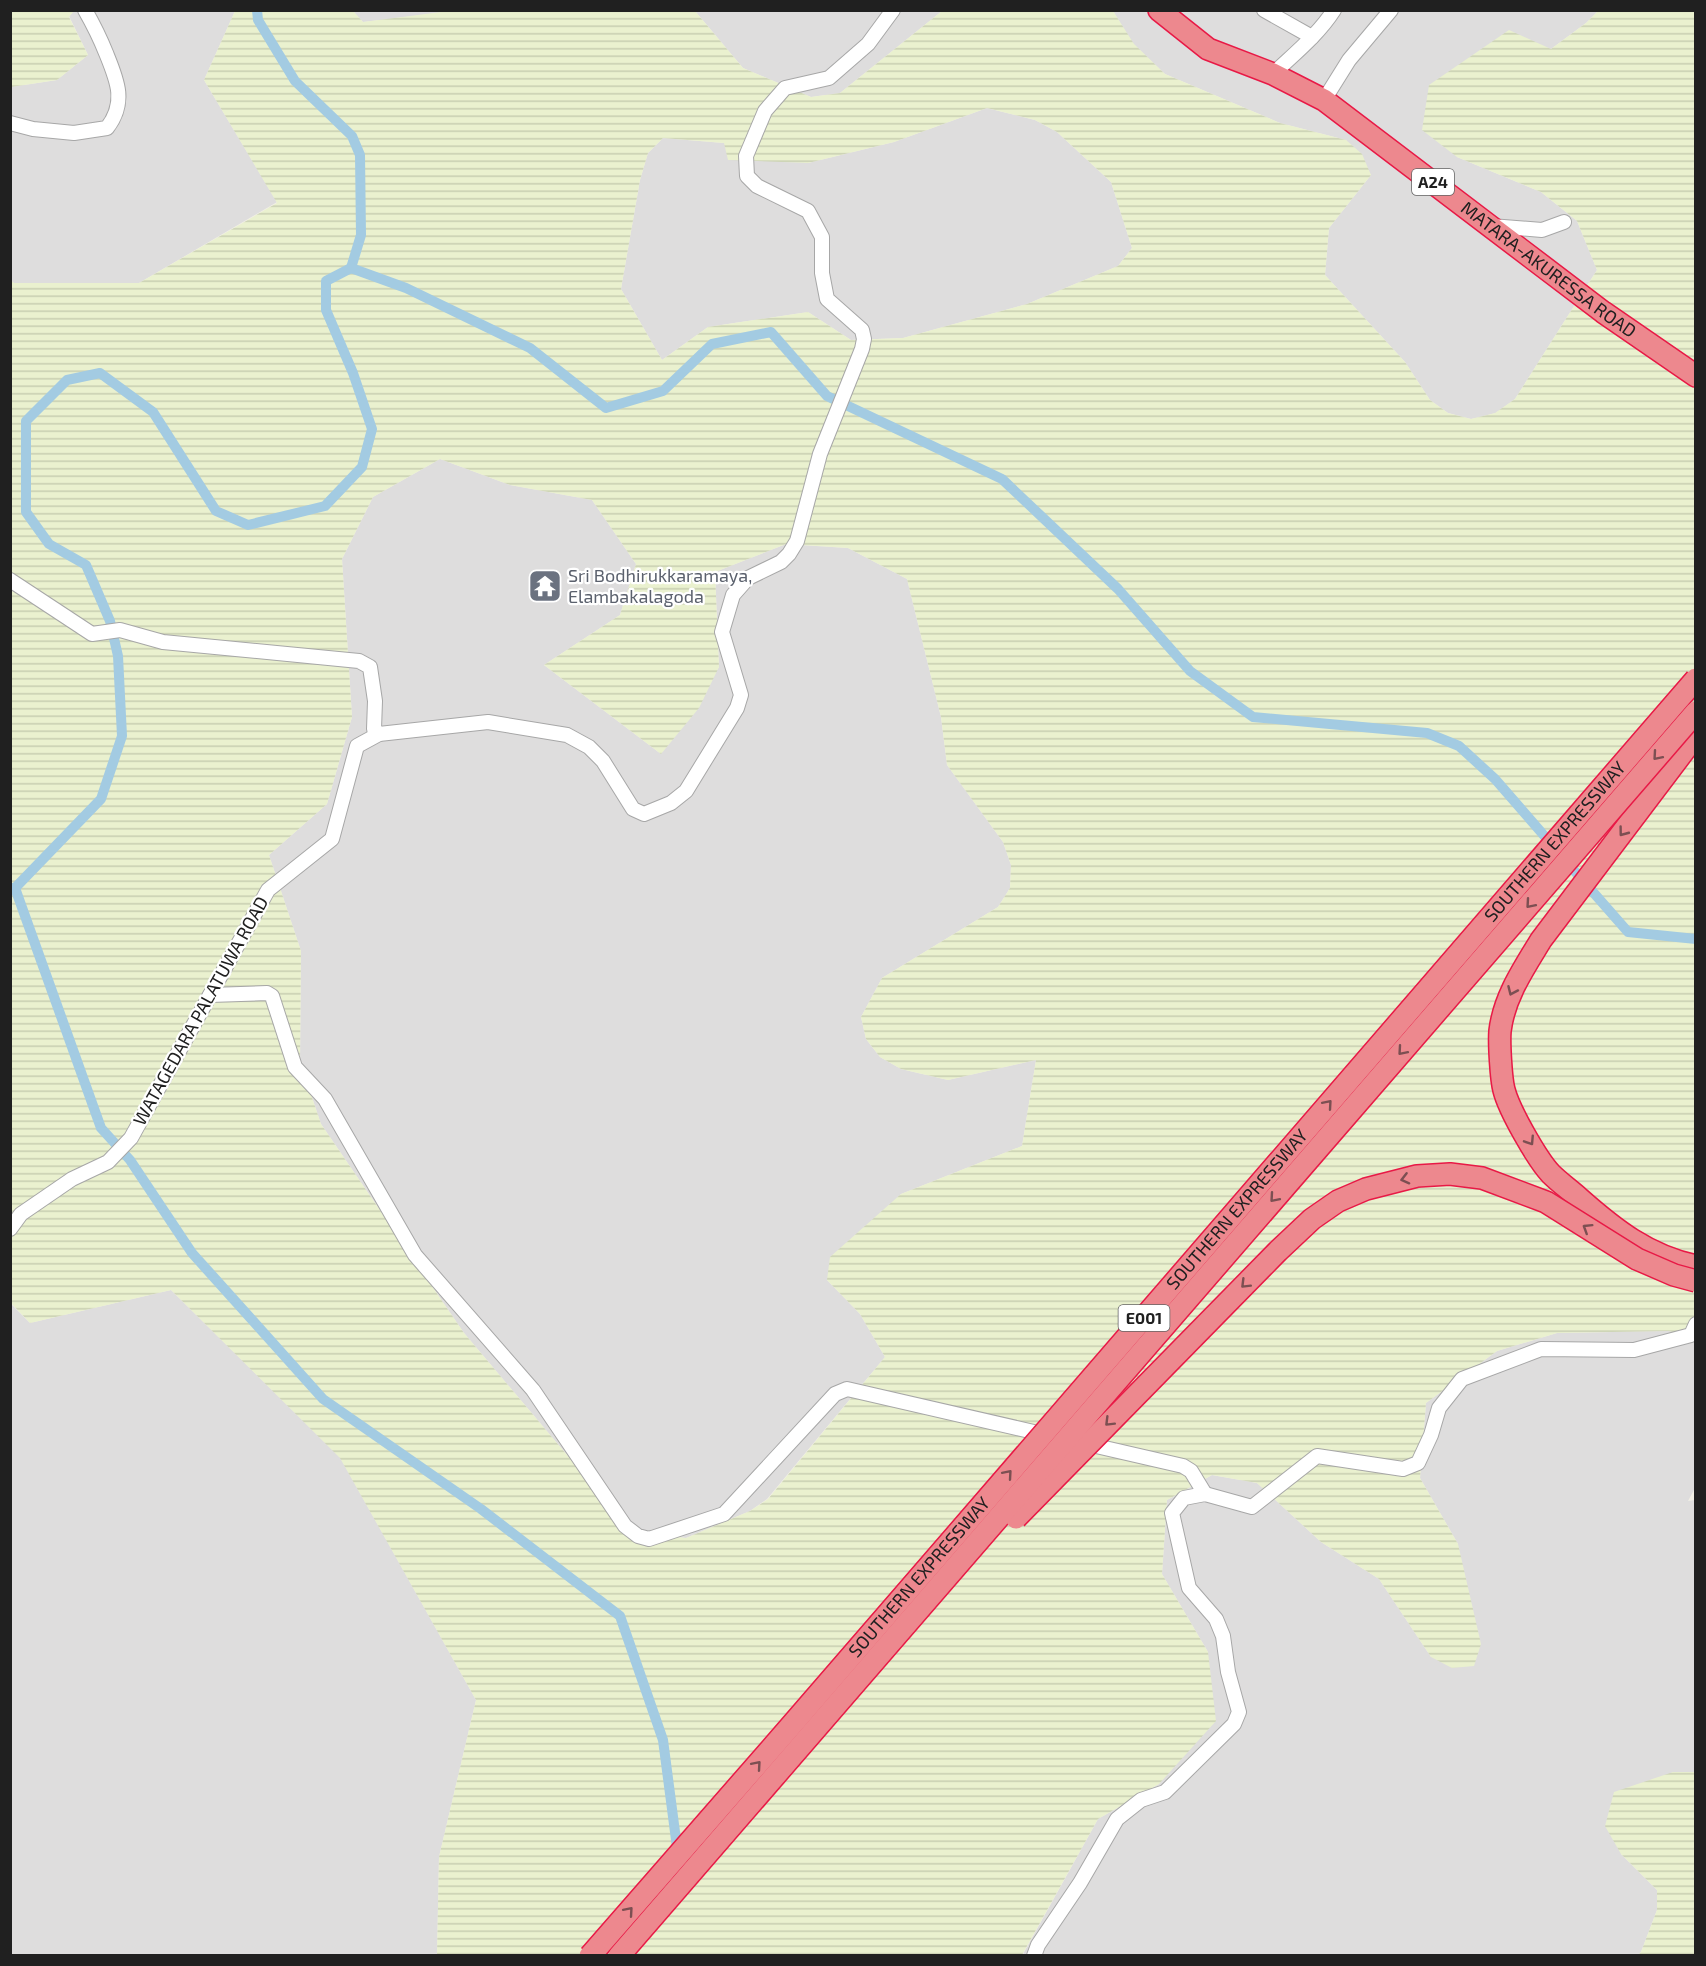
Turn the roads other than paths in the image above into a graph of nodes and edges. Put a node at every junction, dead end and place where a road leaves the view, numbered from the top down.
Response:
1 (85, 10) edge
2 (893, 10) edge
3 (1159, 10) edge
4 (1264, 10) edge
5 (1334, 10) edge
6 (1391, 10) edge
7 (1312, 37) junction
8 (1273, 74) junction
9 (1324, 100) junction
10 (10, 123) edge
11 (1564, 222) dead end
12 (1491, 226) junction
13 (1695, 376) edge
14 (10, 580) edge
15 (1695, 679) edge
16 (1695, 712) edge
17 (379, 734) junction
18 (1695, 735) edge
19 (210, 995) junction
20 (10, 1229) edge
21 (1695, 1266) edge
22 (1695, 1281) edge
23 (1695, 1324) edge
24 (1205, 1494) junction
25 (815, 1728) junction
26 (590, 1956) edge
27 (619, 1956) edge
28 (1034, 1956) edge

1 - 10 street
2 - 17 street, WATAGEDARA PALATUWA ROAD
3 - 8 highway, MATARA-AKURESSA ROAD / A24
4 - 7 street
5 - 7 street
6 - 9 street
7 - 8 street
8 - 9 highway, MATARA-AKURESSA ROAD / A24
9 - 12 highway, MATARA-AKURESSA ROAD / A24
11 - 12 street
12 - 13 highway, MATARA-AKURESSA ROAD / A24
14 - 17 street
26 -> 15 highway, SOUTHERN EXPRESSWAY / E001, bridge
16 -> 25 highway, SOUTHERN EXPRESSWAY / E001, bridge
17 - 19 street, WATAGEDARA PALATUWA ROAD
18 -> 21 highway
19 - 20 street, WATAGEDARA PALATUWA ROAD
19 - 24 street
22 -> 25 highway, bridge
23 - 24 street
24 - 28 street
25 - 27 highway, SOUTHERN EXPRESSWAY / E001, bridge

